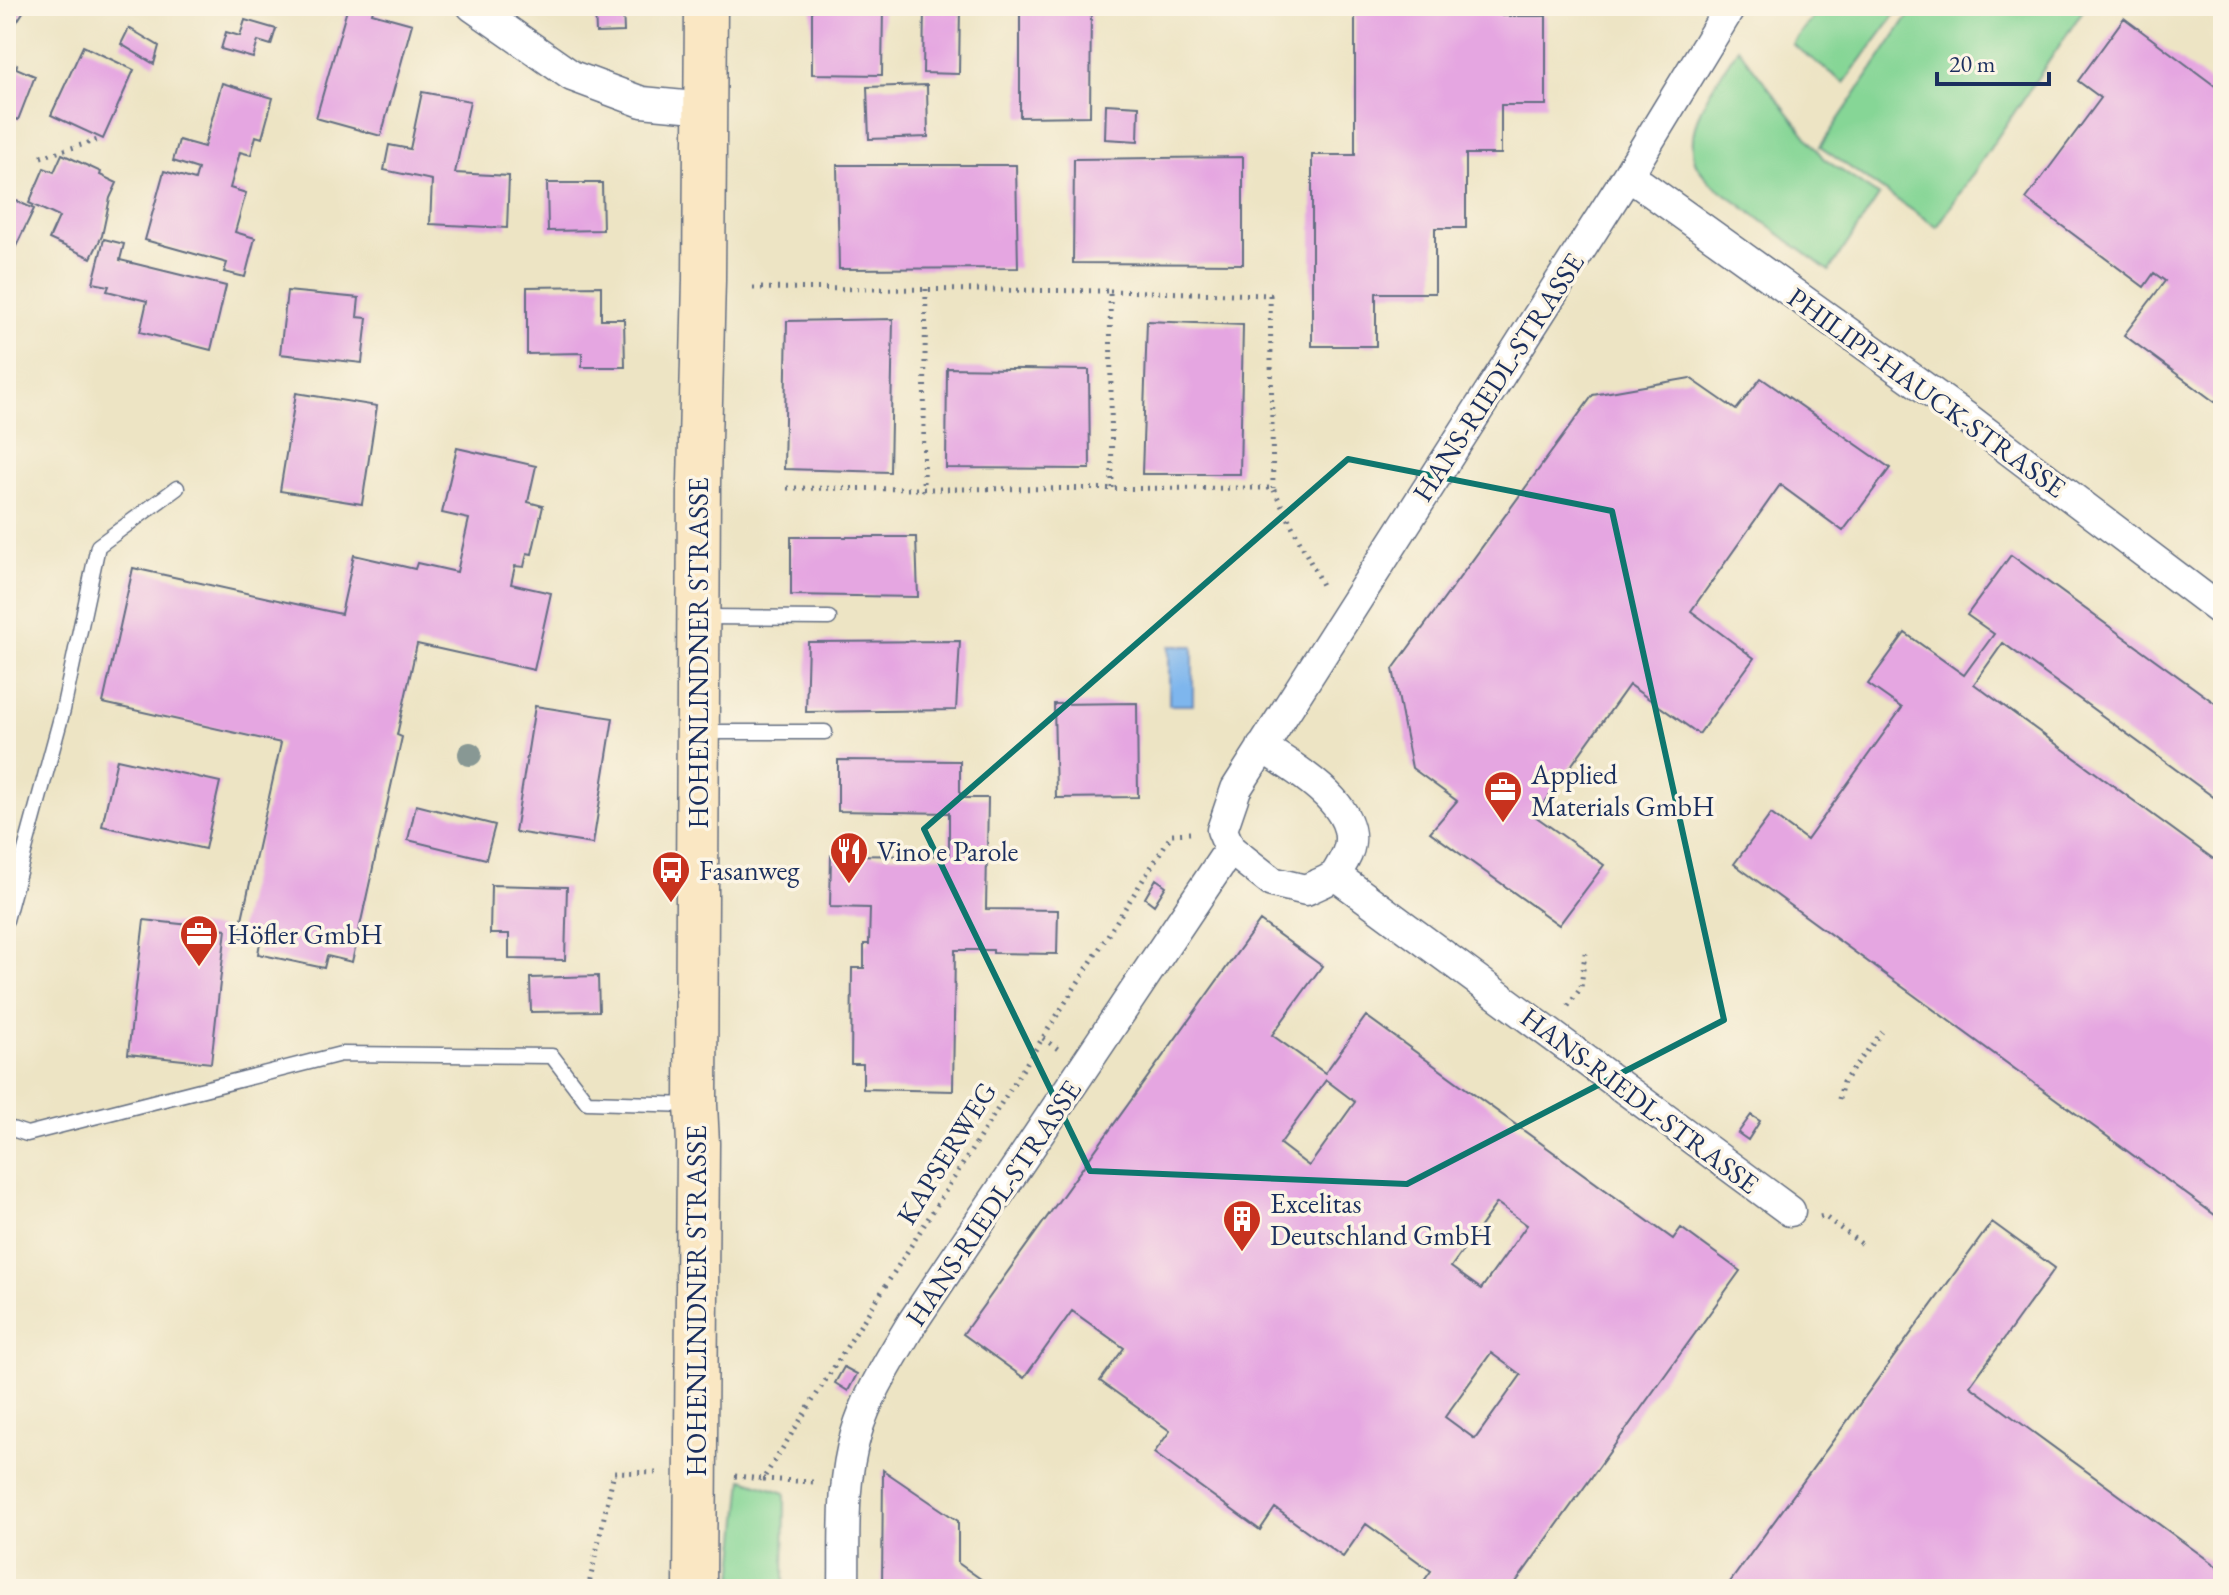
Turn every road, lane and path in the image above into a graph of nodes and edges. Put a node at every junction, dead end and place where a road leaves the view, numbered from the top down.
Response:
1 (472, 6) edge
2 (706, 6) edge
3 (1731, 6) edge
4 (706, 108) junction
5 (98, 140) dead end
6 (41, 157) dead end
7 (1628, 175) junction
8 (753, 288) dead end
9 (926, 289) junction
10 (1110, 291) junction
11 (177, 488) dead end
12 (787, 488) dead end
13 (1273, 488) junction
14 (923, 489) junction
15 (1112, 489) junction
16 (2223, 612) edge
17 (698, 617) junction
18 (829, 618) dead end
19 (1341, 623) junction
20 (698, 732) junction
21 (825, 732) dead end
22 (1262, 747) junction
23 (1226, 840) junction
24 (1335, 875) junction
25 (6, 920) edge
26 (1585, 953) dead end
27 (1882, 1032) dead end
28 (1549, 1033) junction
29 (1839, 1099) dead end
30 (696, 1105) junction
31 (6, 1127) edge
32 (1790, 1211) joint
33 (1864, 1246) dead end
34 (695, 1473) junction
35 (763, 1479) junction
36 (846, 1485) junction
37 (588, 1589) edge
38 (695, 1589) edge
39 (844, 1589) edge

1 - 4 street
2 - 4 street, HOHENLINDNER STRASSE
3 - 7 street, HANS-RIEDL-STRASSE
4 - 17 street, HOHENLINDNER STRASSE
5 - 6 path
7 - 16 street, PHILIPP-HAUCK-STRASSE
7 - 19 street, HANS-RIEDL-STRASSE
8 - 9 path
9 - 10 path
9 - 14 path
10 - 13 path
10 - 15 path
11 - 25 lane
12 - 14 path
13 - 15 path
13 - 19 path
14 - 15 path
17 - 18 lane
17 - 20 street, HOHENLINDNER STRASSE
19 - 22 street, HANS-RIEDL-STRASSE
20 - 21 lane
20 - 30 street, HOHENLINDNER STRASSE
22 - 23 street, HANS-RIEDL-STRASSE
22 - 24 street
23 - 24 street
23 - 35 path, KAPSERWEG
23 - 36 street, HANS-RIEDL-STRASSE
24 - 28 street, HANS-RIEDL-STRASSE
26 - 28 path
27 - 29 path
28 - 32 street, HANS-RIEDL-STRASSE
30 - 31 lane
30 - 34 street, HOHENLINDNER STRASSE
32 - 33 path
34 - 35 path
34 - 37 path
34 - 38 street, HOHENLINDNER STRASSE
35 - 36 path
36 - 39 street, HANS-RIEDL-STRASSE

